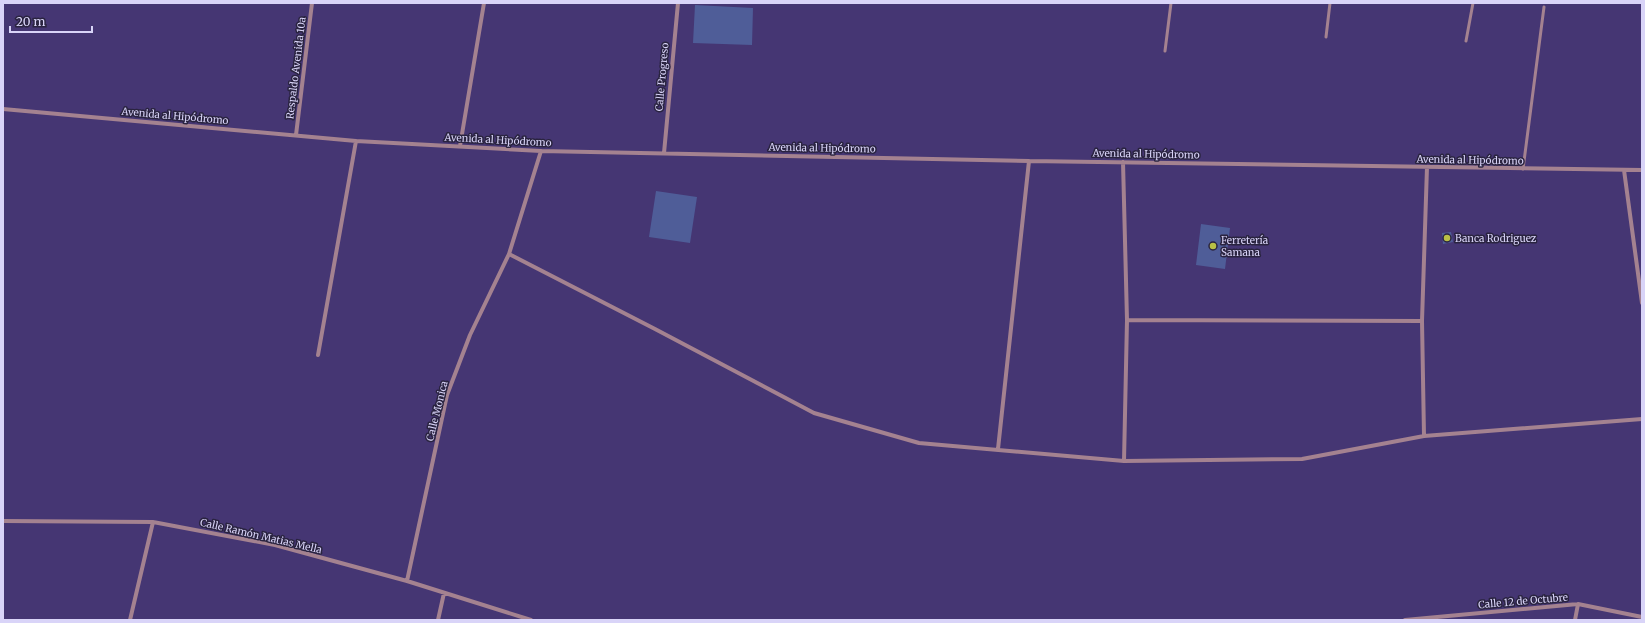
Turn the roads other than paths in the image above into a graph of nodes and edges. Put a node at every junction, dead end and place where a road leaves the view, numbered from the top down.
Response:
1 (312, 3) edge
2 (484, 3) edge
3 (678, 3) edge
4 (1171, 3) edge
5 (1330, 3) edge
6 (1473, 3) edge
7 (1544, 7) dead end
8 (1326, 37) dead end
9 (1466, 41) dead end
10 (1165, 51) dead end
11 (3, 109) edge
12 (296, 136) junction
13 (356, 141) junction
14 (460, 146) junction
15 (541, 150) junction
16 (664, 153) junction
17 (1030, 161) junction
18 (1123, 162) junction
19 (1427, 167) junction
20 (1523, 169) junction
21 (1624, 170) junction
22 (1642, 170) edge
23 (509, 254) junction
24 (1642, 304) edge
25 (1127, 320) junction
26 (1422, 320) junction
27 (318, 355) dead end
28 (1642, 419) edge
29 (1424, 436) junction
30 (998, 449) junction
31 (1124, 461) junction
32 (3, 521) edge
33 (153, 522) junction
34 (407, 581) junction
35 (444, 593) junction
36 (1578, 604) junction
37 (1642, 617) edge
38 (130, 620) edge
39 (438, 620) edge
40 (531, 620) edge
41 (1405, 620) edge
42 (1575, 620) edge

1 - 12 street, Respaldo Avenida 10a
2 - 14 street
3 - 16 street, Calle Progreso
4 - 10 lane
5 - 8 lane
6 - 9 lane
7 - 20 lane
11 - 12 street, Avenida al Hipódromo
12 - 13 street, Avenida al Hipódromo
13 - 14 street, Avenida al Hipódromo
13 - 27 street
14 - 15 street, Avenida al Hipódromo
15 - 16 street, Avenida al Hipódromo
15 - 23 street, Calle Monica
16 - 17 street, Avenida al Hipódromo
17 - 18 street, Avenida al Hipódromo
17 - 30 street
18 - 19 street, Avenida al Hipódromo
18 - 25 street
19 - 20 street, Avenida al Hipódromo
19 - 26 street
20 - 21 street, Avenida al Hipódromo
21 - 22 street, Avenida al Hipódromo
21 - 24 street
23 - 30 street
23 - 34 street, Calle Monica
25 - 26 street
25 - 31 street
26 - 29 street
28 - 29 street
29 - 31 street
30 - 31 street
32 - 33 street, Calle Ramón Matias Mella
33 - 34 street, Calle Ramón Matias Mella
33 - 38 street
34 - 35 street, Calle Ramón Matias Mella
35 - 39 street
35 - 40 street, Calle Ramón Matias Mella
36 - 37 street, Calle 12 de Octubre
36 - 41 street, Calle 12 de Octubre
36 - 42 street

